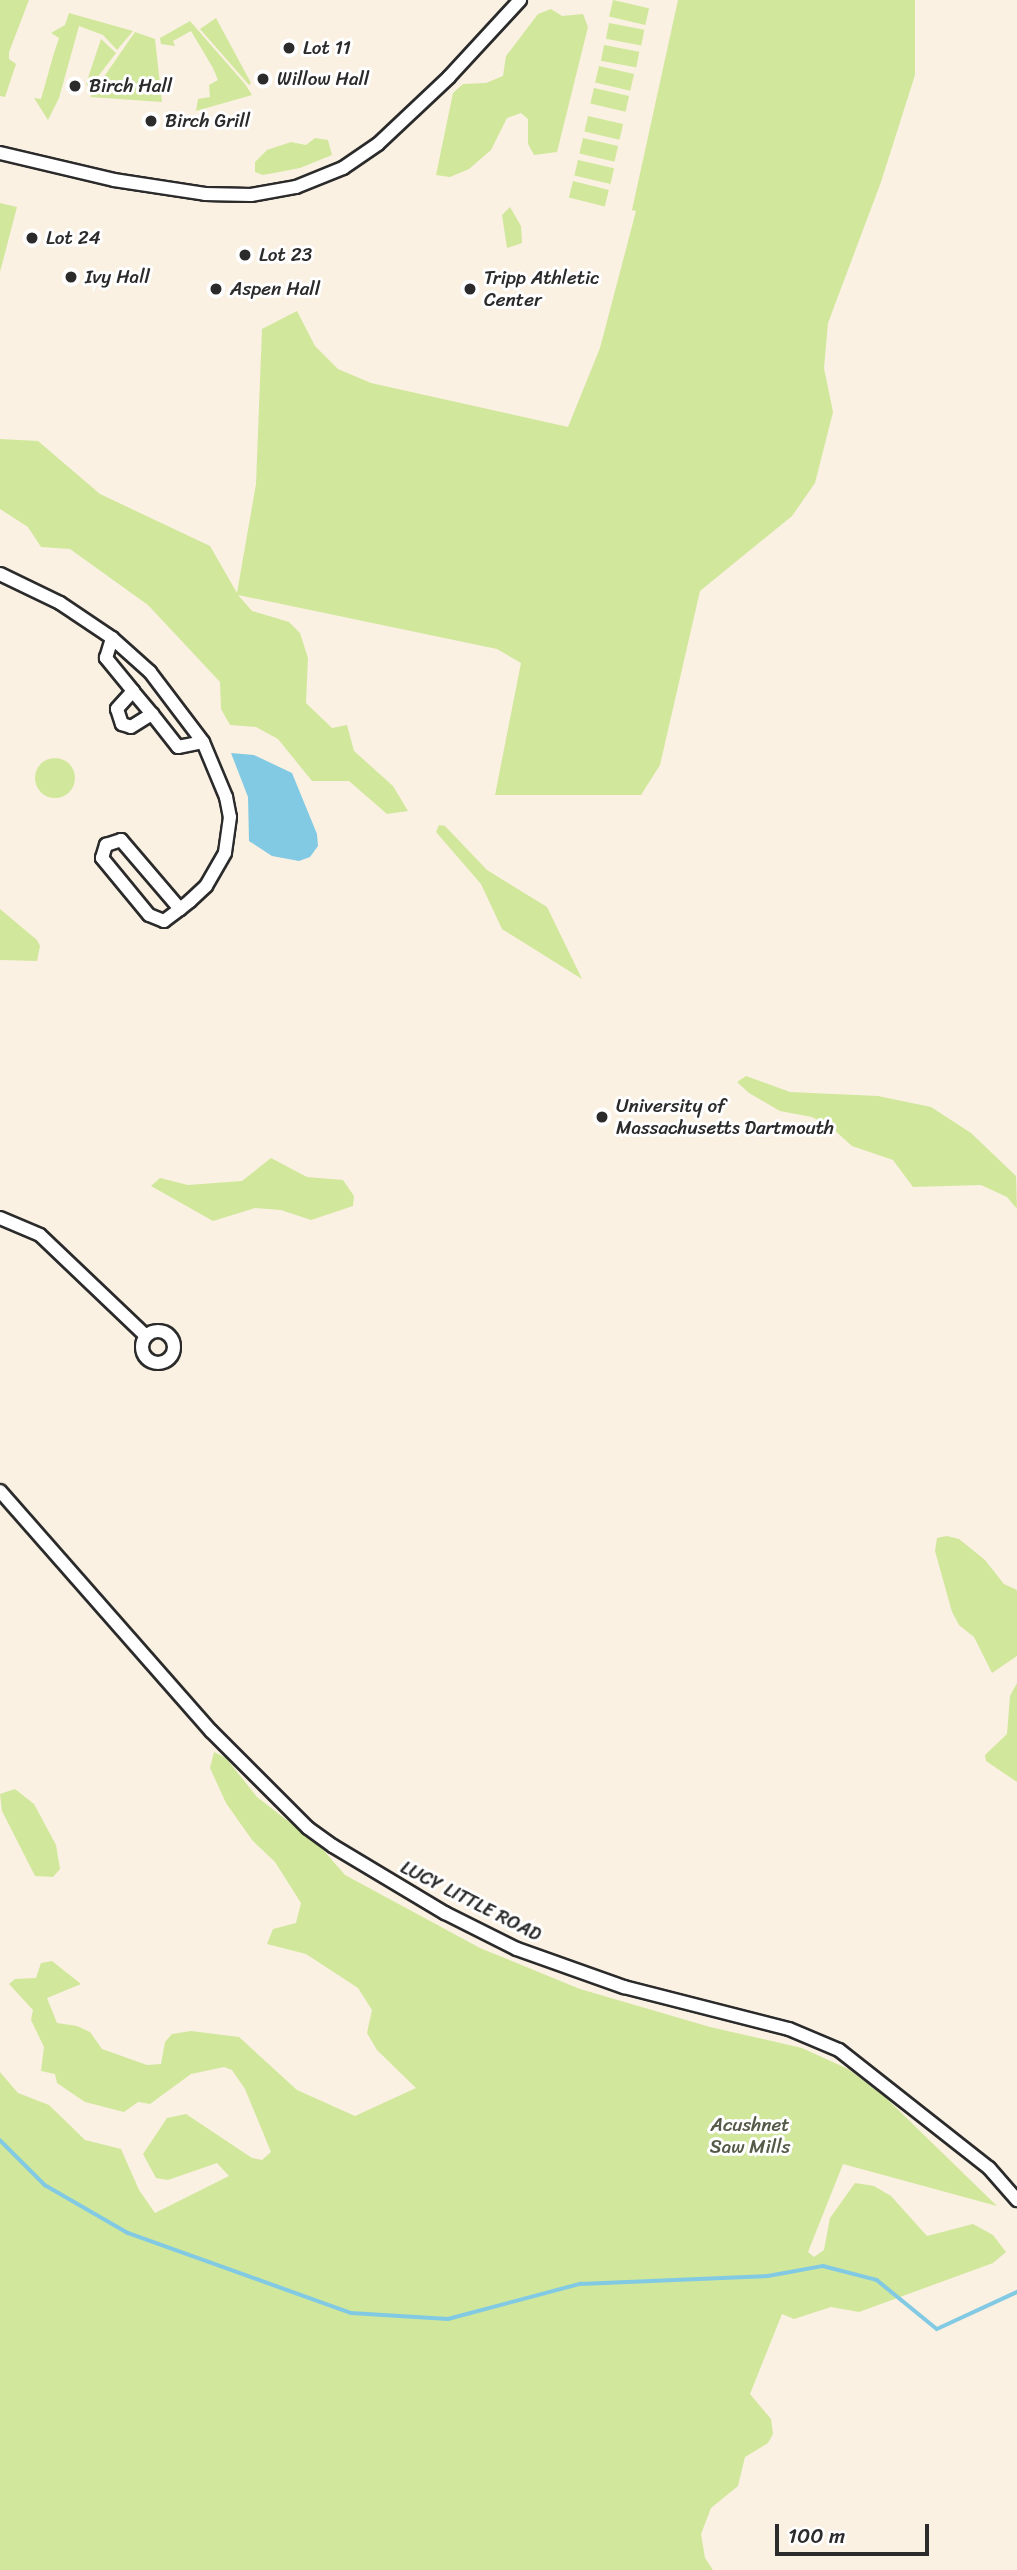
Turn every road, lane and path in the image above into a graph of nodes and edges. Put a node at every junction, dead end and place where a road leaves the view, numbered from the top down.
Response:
1 (520, 0) edge
2 (0, 153) edge
3 (0, 574) edge
4 (111, 638) junction
5 (133, 691) junction
6 (152, 714) junction
7 (203, 742) junction
8 (180, 909) junction
9 (0, 1218) edge
10 (145, 1334) dead end
11 (0, 1491) edge
12 (1017, 2200) edge

1 - 2 street
3 - 4 street
4 - 5 street
4 - 7 street
5 - 6 street
5 - 6 street
6 - 7 street
7 - 8 street
8 - 8 street
9 - 10 street
11 - 12 street, LUCY LITTLE ROAD

